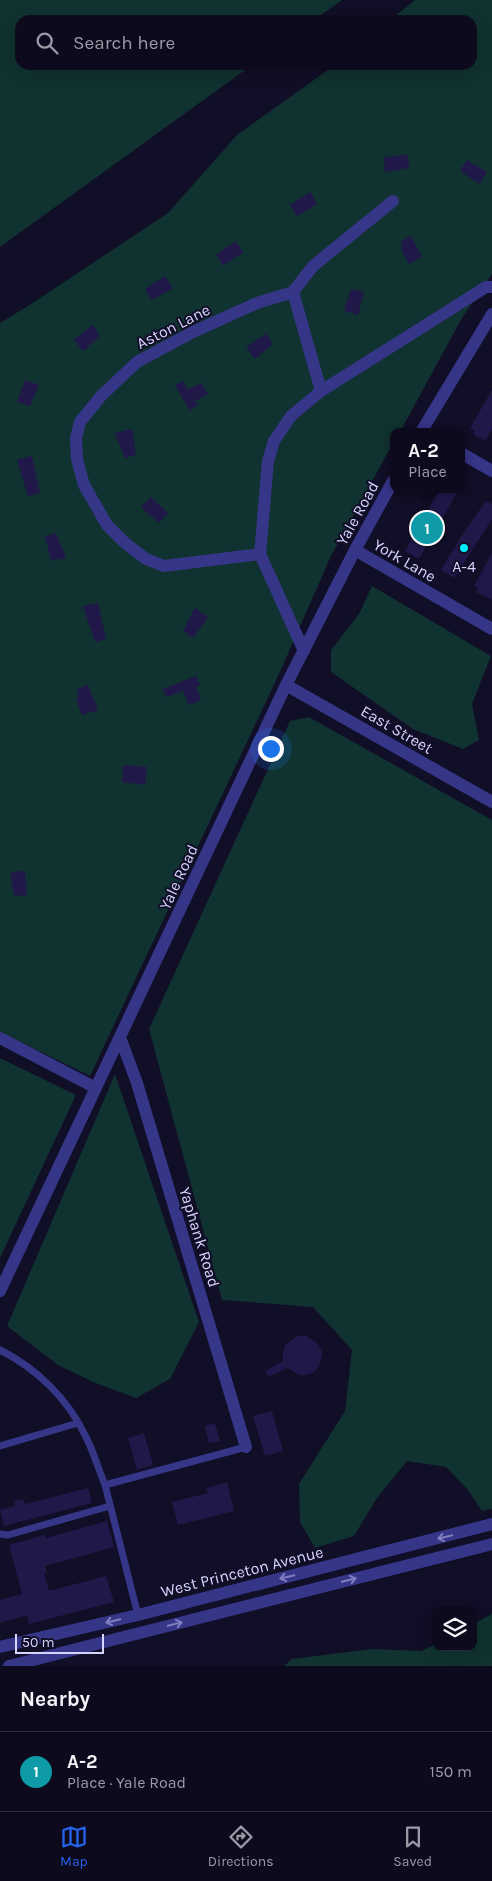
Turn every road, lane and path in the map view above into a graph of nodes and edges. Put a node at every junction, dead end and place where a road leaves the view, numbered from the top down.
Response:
1 (393, 201) dead end
2 (492, 287) edge
3 (293, 292) junction
4 (492, 314) edge
5 (321, 391) junction
6 (424, 428) edge
7 (465, 455) edge
8 (492, 471) edge
9 (390, 486) edge
10 (355, 550) junction
11 (260, 554) junction
12 (492, 628) edge
13 (304, 651) junction
14 (286, 685) junction
15 (492, 802) edge
16 (120, 1036) junction
17 (0, 1038) edge
18 (96, 1088) junction
19 (0, 1291) edge
20 (0, 1350) edge
21 (78, 1423) junction
22 (0, 1446) edge
23 (246, 1447) joint
24 (105, 1485) junction
25 (110, 1506) junction
26 (492, 1524) edge
27 (0, 1534) edge
28 (492, 1544) edge
29 (138, 1615) junction
30 (0, 1648) edge
31 (9, 1666) edge

1 - 3 street
2 - 5 street
3 - 5 street
3 - 11 street, Aston Lane
4 - 6 street
5 - 11 street
7 - 8 street
9 - 10 street, Yale Road
10 - 12 street, York Lane
10 - 13 street, Yale Road
11 - 13 street
13 - 14 street, Yale Road
14 - 15 street, East Street
14 - 16 street, Yale Road
16 - 18 street, Yale Road
16 - 23 street, Yaphank Road
17 - 18 street
18 - 19 street, Yale Road
20 - 21 lane
21 - 22 lane
21 - 24 lane
23 - 24 lane
24 - 25 lane
25 - 27 lane
25 - 29 lane
26 -> 29 street, West Princeton Avenue
31 -> 28 street
29 -> 30 street, West Princeton Avenue

